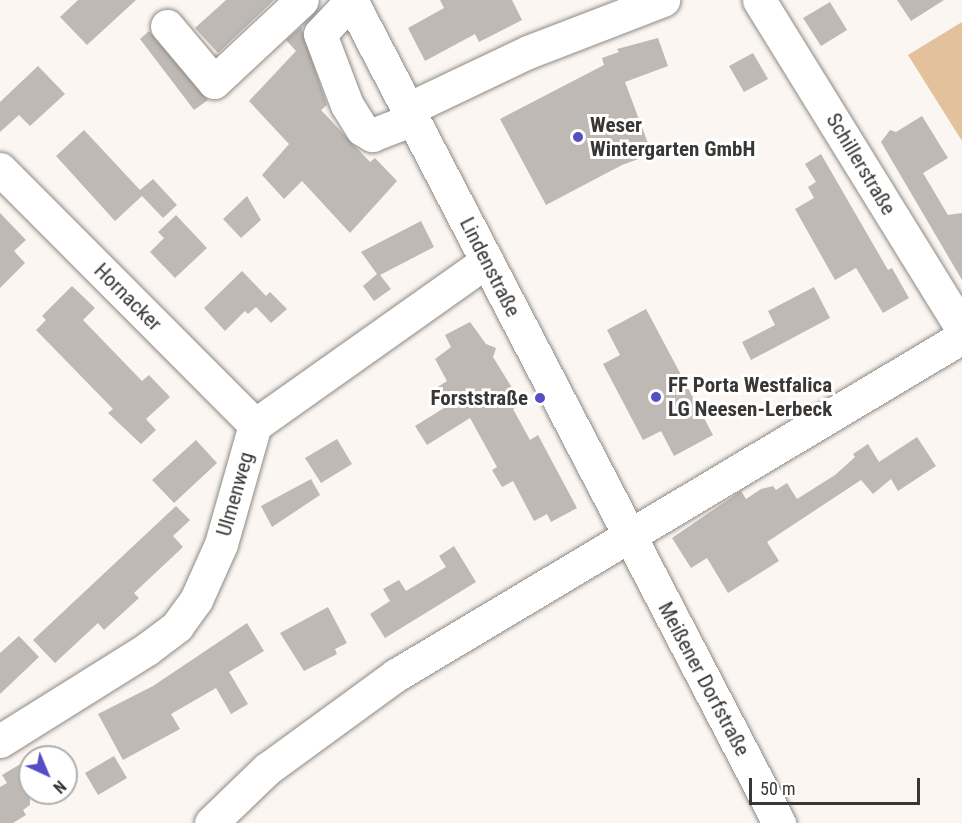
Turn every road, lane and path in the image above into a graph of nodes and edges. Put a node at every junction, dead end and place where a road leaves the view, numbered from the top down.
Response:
1 (302, 0) edge
2 (663, 0) edge
3 (759, 0) edge
4 (351, 1) edge
5 (167, 26) dead end
6 (411, 114) junction
7 (0, 169) edge
8 (487, 261) junction
9 (962, 329) edge
10 (962, 337) edge
11 (255, 425) junction
12 (628, 535) junction
13 (0, 741) edge
14 (211, 823) edge
15 (779, 823) edge

1 - 5 street
2 - 6 street
3 - 9 street, Schillerstraße
4 - 6 street, Lindenstraße
4 - 6 street
6 - 8 street, Lindenstraße
7 - 11 street, Hornacker
8 - 11 street, Ulmenweg
8 - 12 street, Lindenstraße
10 - 12 street
11 - 13 street, Ulmenweg
12 - 14 street
12 - 15 street, Meißener Dorfstraße

